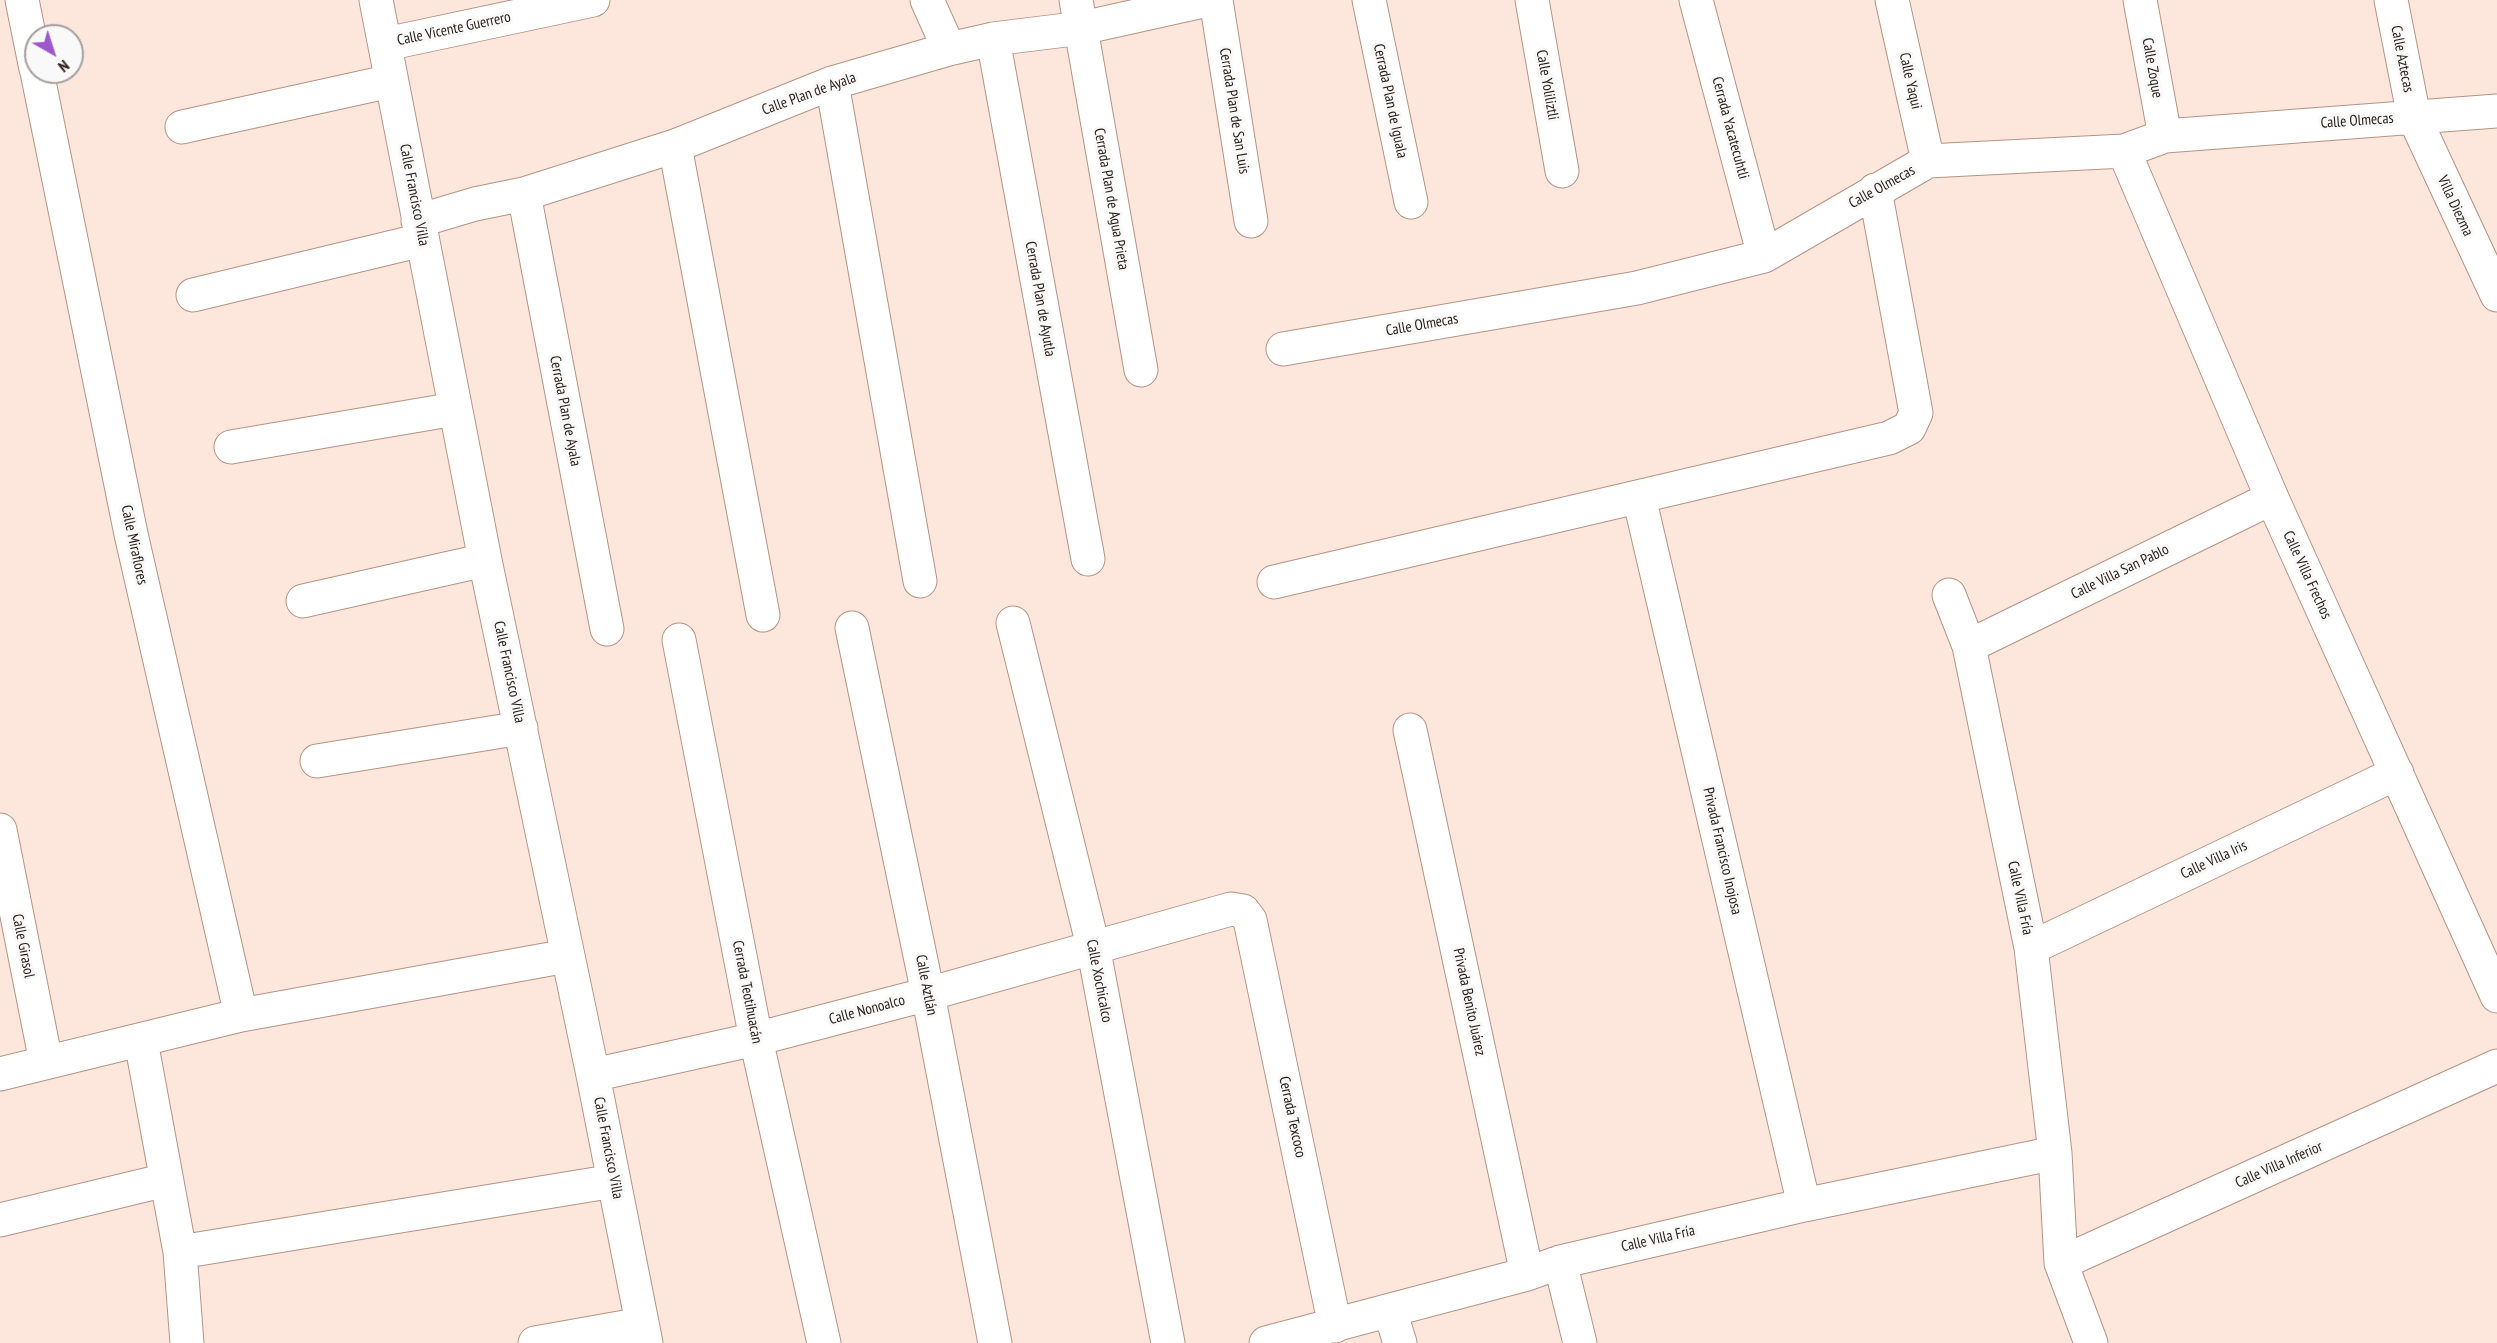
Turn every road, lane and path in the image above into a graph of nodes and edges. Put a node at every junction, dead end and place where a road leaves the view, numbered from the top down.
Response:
1 (22, 0) edge
2 (376, 0) edge
3 (927, 0) edge
4 (1208, 0) edge
5 (1216, 0) edge
6 (1368, 0) edge
7 (1532, 0) edge
8 (1696, 0) edge
9 (1892, 0) edge
10 (2140, 0) edge
11 (2391, 0) edge
12 (577, 1) edge
13 (1079, 14) edge
14 (27, 24) edge
15 (993, 39) junction
16 (386, 44) junction
17 (949, 49) junction
18 (392, 81) junction
19 (832, 83) junction
20 (39, 84) edge
21 (2497, 111) edge
22 (2414, 117) junction
23 (182, 127) dead end
24 (2165, 136) junction
25 (675, 146) junction
26 (2124, 151) junction
27 (1928, 161) junction
28 (1562, 171) dead end
29 (1875, 190) junction
30 (524, 194) junction
31 (1411, 202) dead end
32 (1251, 221) dead end
33 (420, 231) junction
34 (1764, 256) junction
35 (194, 295) dead end
36 (2497, 295) edge
37 (1283, 349) dead end
38 (1141, 370) dead end
39 (455, 409) junction
40 (231, 447) dead end
41 (1639, 498) junction
42 (2271, 498) junction
43 (1088, 558) dead end
44 (485, 560) junction
45 (920, 581) dead end
46 (1274, 582) dead end
47 (1949, 595) dead end
48 (303, 601) dead end
49 (763, 615) dead end
50 (1013, 623) dead end
51 (852, 628) dead end
52 (607, 629) dead end
53 (679, 640) dead end
54 (1969, 646) junction
55 (521, 728) junction
56 (1410, 730) dead end
57 (317, 761) dead end
58 (2397, 773) junction
59 (0, 830) edge
60 (1243, 912) joint
61 (1093, 946) junction
62 (2031, 948) junction
63 (567, 956) junction
64 (928, 994) junction
65 (2497, 996) edge
66 (241, 1016) junction
67 (756, 1039) junction
68 (141, 1041) junction
69 (46, 1062) junction
70 (2497, 1066) edge
71 (0, 1074) edge
72 (593, 1075) junction
73 (2055, 1153) junction
74 (166, 1180) junction
75 (614, 1181) junction
76 (1804, 1205) junction
77 (0, 1220) edge
78 (180, 1252) junction
79 (1560, 1263) junction
80 (2061, 1263) junction
81 (1527, 1274) junction
82 (1390, 1311) junction
83 (1335, 1326) junction
84 (644, 1333) edge
85 (188, 1343) edge
86 (535, 1343) edge
87 (824, 1343) edge
88 (995, 1343) edge
89 (1168, 1343) edge
90 (1266, 1343) edge
91 (1400, 1343) edge
92 (1580, 1343) edge
93 (2091, 1343) edge

1 - 14 street, Calle Miraflores
2 - 16 street, Calle Francisco Villa
3 - 17 street
4 - 13 street, Calle Plan de Ayala
5 - 32 street, Cerrada Plan de San Luis
6 - 31 street, Cerrada Plan de Iguala
7 - 28 street, Calle Yoliliztli
8 - 34 street, Cerrada Yacatecuhtli
9 - 27 street, Calle Yaqui
10 - 24 street, Calle Zoque
11 - 22 street, Calle Aztecas
12 - 16 street, Calle Vicente Guerrero
13 - 15 street, Calle Plan de Ayala
13 - 38 street, Cerrada Plan de Agua Prieta
15 - 17 street, Calle Plan de Ayala
15 - 43 street, Cerrada Plan de Ayutla
16 - 18 street, Calle Francisco Villa
17 - 19 street, Calle Plan de Ayala
18 - 23 street
18 - 33 street, Calle Francisco Villa
19 - 25 street, Calle Plan de Ayala
19 - 45 street
20 - 66 street, Calle Miraflores
21 - 22 street, Calle Olmecas
22 - 24 street, Calle Olmecas
22 - 36 street, Villa Diezma
24 - 26 street, Calle Olmecas
25 - 30 street, Calle Plan de Ayala
25 - 49 street
26 - 27 street, Calle Olmecas
26 - 42 street, Calle Villa Frechos
27 - 29 street, Calle Olmecas
29 - 34 street, Calle Olmecas
29 - 41 street
30 - 33 street, Calle Plan de Ayala
30 - 52 street, Cerrada Plan de Ayala
33 - 35 street, Calle Plan de Ayala
33 - 39 street, Calle Francisco Villa
34 - 37 street, Calle Olmecas
39 - 40 street
39 - 44 street, Calle Francisco Villa
41 - 46 street
41 - 76 street, Privada Francisco Inojosa
42 - 54 street, Calle Villa San Pablo
42 - 58 street, Calle Villa Frechos
44 - 48 street
44 - 55 street, Calle Francisco Villa
47 - 54 street, Calle Villa Fría
50 - 61 street, Calle Xochicalco
51 - 64 street, Calle Aztlán
53 - 67 street, Cerrada Teotihuacán
54 - 62 street, Calle Villa Fría
55 - 57 street
55 - 63 street, Calle Francisco Villa
56 - 81 street, Privada Benito Juárez
58 - 62 street, Calle Villa Iris
58 - 65 street, Calle Villa Frechos
59 - 69 street, Calle Girasol
60 - 61 street, Calle Nonoalco
60 - 83 street, Cerrada Texcoco
61 - 64 street, Calle Nonoalco
61 - 89 street, Calle Xochicalco
62 - 73 street, Calle Villa Fría
63 - 66 street
63 - 72 street, Calle Francisco Villa
64 - 67 street, Calle Nonoalco
64 - 88 street, Calle Aztlán
66 - 68 street
67 - 72 street, Calle Nonoalco
67 - 87 street, Cerrada Teotihuacán
68 - 69 street
68 - 74 street
69 - 71 street
70 - 80 street, Calle Villa Inferior
72 - 75 street, Calle Francisco Villa
73 - 76 street, Calle Villa Fría
73 - 80 street, Calle Villa Fría
74 - 77 street
74 - 78 street
75 - 78 street
75 - 84 street, Calle Francisco Villa
76 - 79 street, Calle Villa Fría
78 - 85 street
79 - 81 street, Calle Villa Fría
79 - 92 street
80 - 93 street, Calle Villa Fría
81 - 82 street, Calle Villa Fría
82 - 83 street, Calle Villa Fría
82 - 91 street
83 - 90 street, Calle Villa Fría
84 - 86 street

